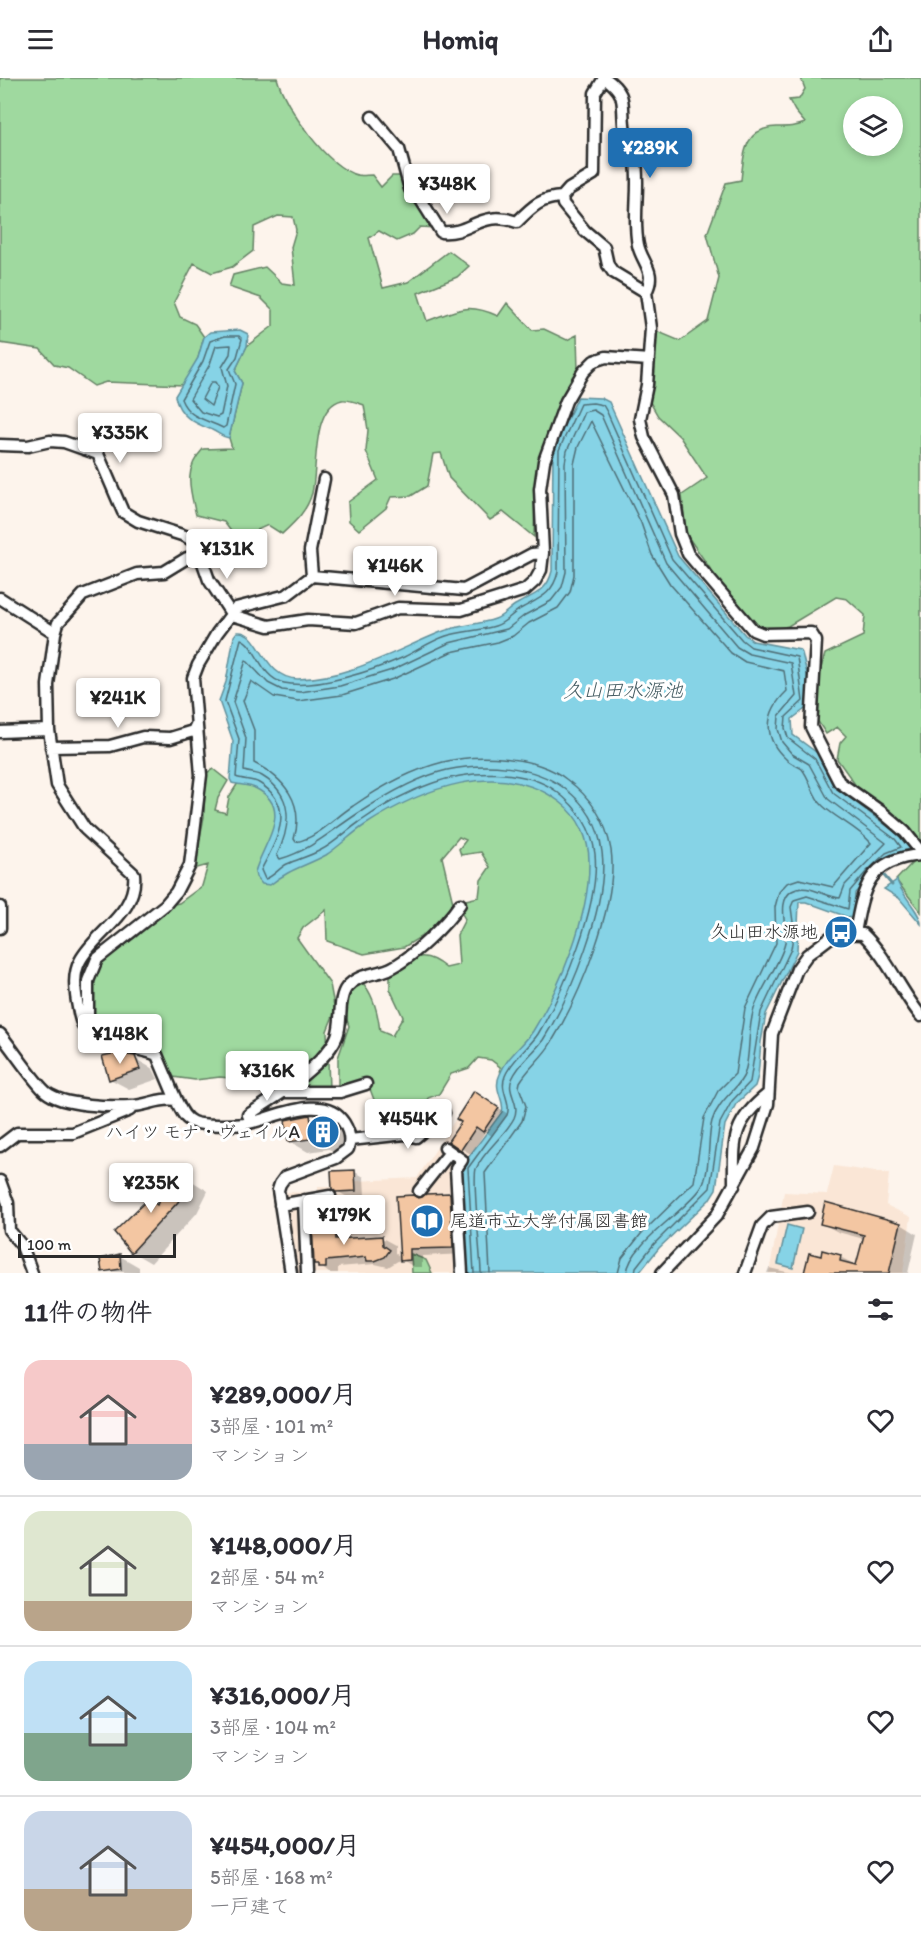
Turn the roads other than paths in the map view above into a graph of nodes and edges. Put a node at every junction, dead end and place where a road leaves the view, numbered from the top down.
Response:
1 (605, 78) edge
2 (372, 117) dead end
3 (562, 197) junction
4 (646, 292) junction
5 (648, 360) junction
6 (0, 445) edge
7 (324, 479) dead end
8 (543, 553) junction
9 (199, 555) junction
10 (312, 576) junction
11 (0, 598) edge
12 (232, 615) junction
13 (55, 633) junction
14 (196, 725) junction
15 (49, 730) junction
16 (0, 732) edge
17 (51, 747) junction
18 (920, 854) edge
19 (460, 904) dead end
20 (0, 907) edge
21 (0, 928) edge
22 (856, 928) junction
23 (921, 1016) edge
24 (88, 1032) junction
25 (0, 1034) edge
26 (366, 1084) dead end
27 (283, 1092) junction
28 (768, 1094) junction
29 (176, 1100) junction
30 (135, 1106) junction
31 (444, 1113) dead end
32 (251, 1122) junction
33 (350, 1140) junction
34 (0, 1146) edge
35 (0, 1181) edge
36 (734, 1190) junction
37 (419, 1191) dead end
38 (330, 1196) dead end
39 (304, 1200) junction
40 (280, 1205) junction
41 (808, 1212) dead end
42 (32, 1273) edge
43 (291, 1273) edge
44 (307, 1273) edge
45 (462, 1273) edge
46 (662, 1273) edge
47 (745, 1273) edge

1 - 3 street
1 - 4 street
2 - 3 street
3 - 4 street
4 - 5 street
5 - 8 street
5 - 18 street
6 - 9 street
7 - 10 street
8 - 10 street
8 - 12 street
9 - 12 street
9 - 13 street
10 - 12 street
11 - 13 street
12 - 14 street
13 - 15 street
14 - 17 street
14 - 24 street
15 - 16 street
15 - 17 street
17 - 24 street
18 - 22 street
19 - 27 street
20 - 21 street
22 - 23 street
22 - 28 street
24 - 29 street
25 - 30 street
26 - 27 street
27 - 32 street
28 - 36 street
28 - 36 street
29 - 30 street
29 - 32 street
30 - 34 street
31 - 33 street
32 - 33 street
33 - 40 street
35 - 42 street
36 - 46 street
37 - 45 street
38 - 39 street
39 - 40 street
39 - 44 street
40 - 43 street
41 - 47 street

